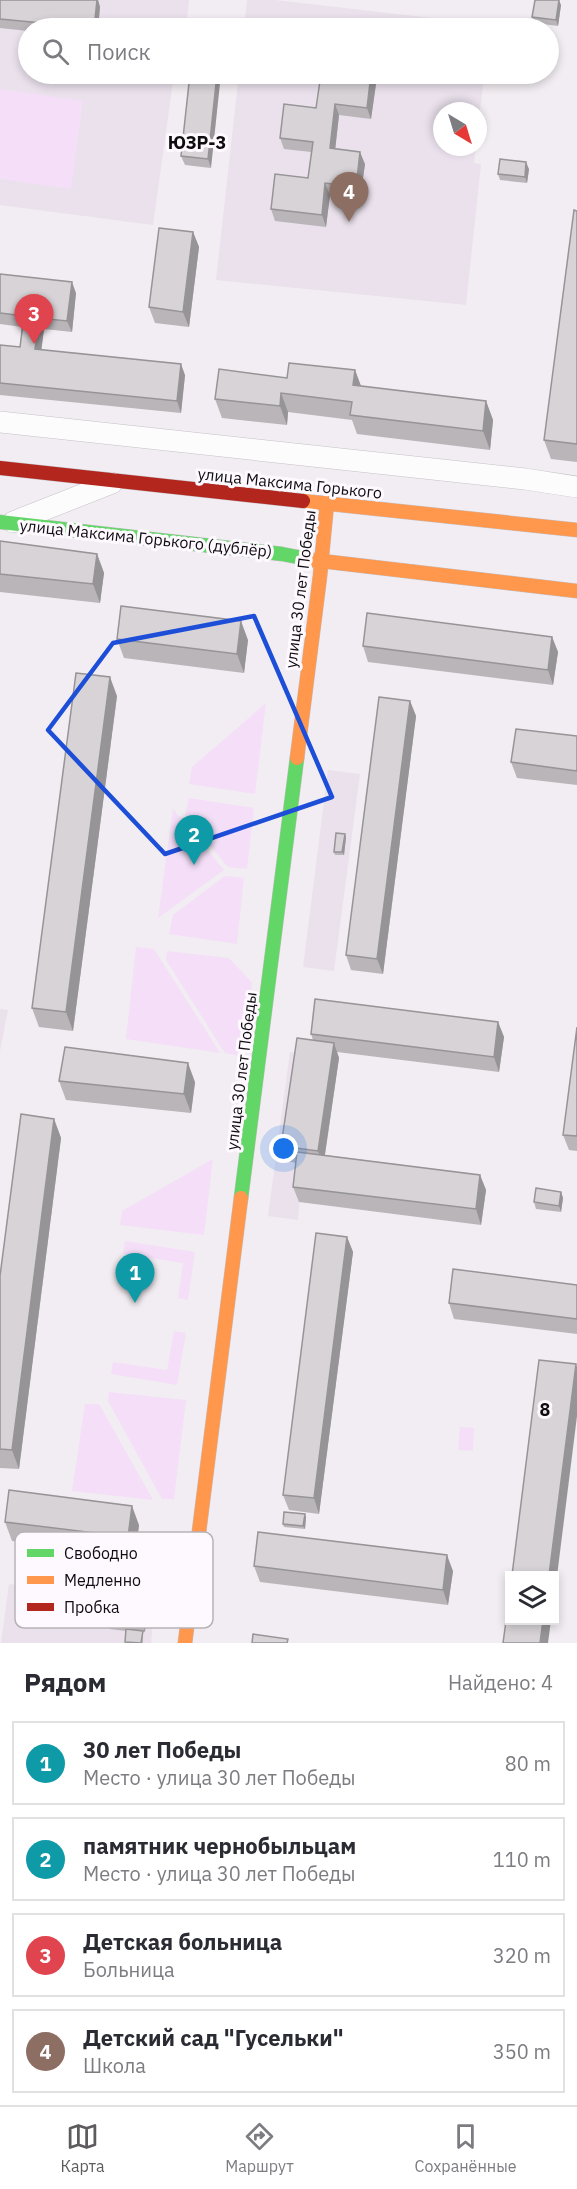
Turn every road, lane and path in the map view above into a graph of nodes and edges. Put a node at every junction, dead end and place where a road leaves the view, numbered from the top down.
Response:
1 (0, 422) edge
2 (0, 468) edge
3 (118, 480) junction
4 (577, 487) edge
5 (327, 503) junction
6 (5, 522) edge
7 (577, 530) edge
8 (320, 561) junction
9 (577, 591) edge
10 (199, 1532) edge
11 (187, 1628) edge
12 (185, 1643) edge

1 - 4 street
2 - 3 street, улица Максима Горького
3 - 5 street, улица Максима Горького
3 - 6 street
5 - 7 street, улица Максима Горького
5 - 8 street, улица 30 лет Победы
6 - 8 street, улица Максима Горького (дублёр)
8 - 9 street, улица Максима Горького (дублёр)
8 - 10 street, улица 30 лет Победы
11 - 12 street, улица 30 лет Победы

